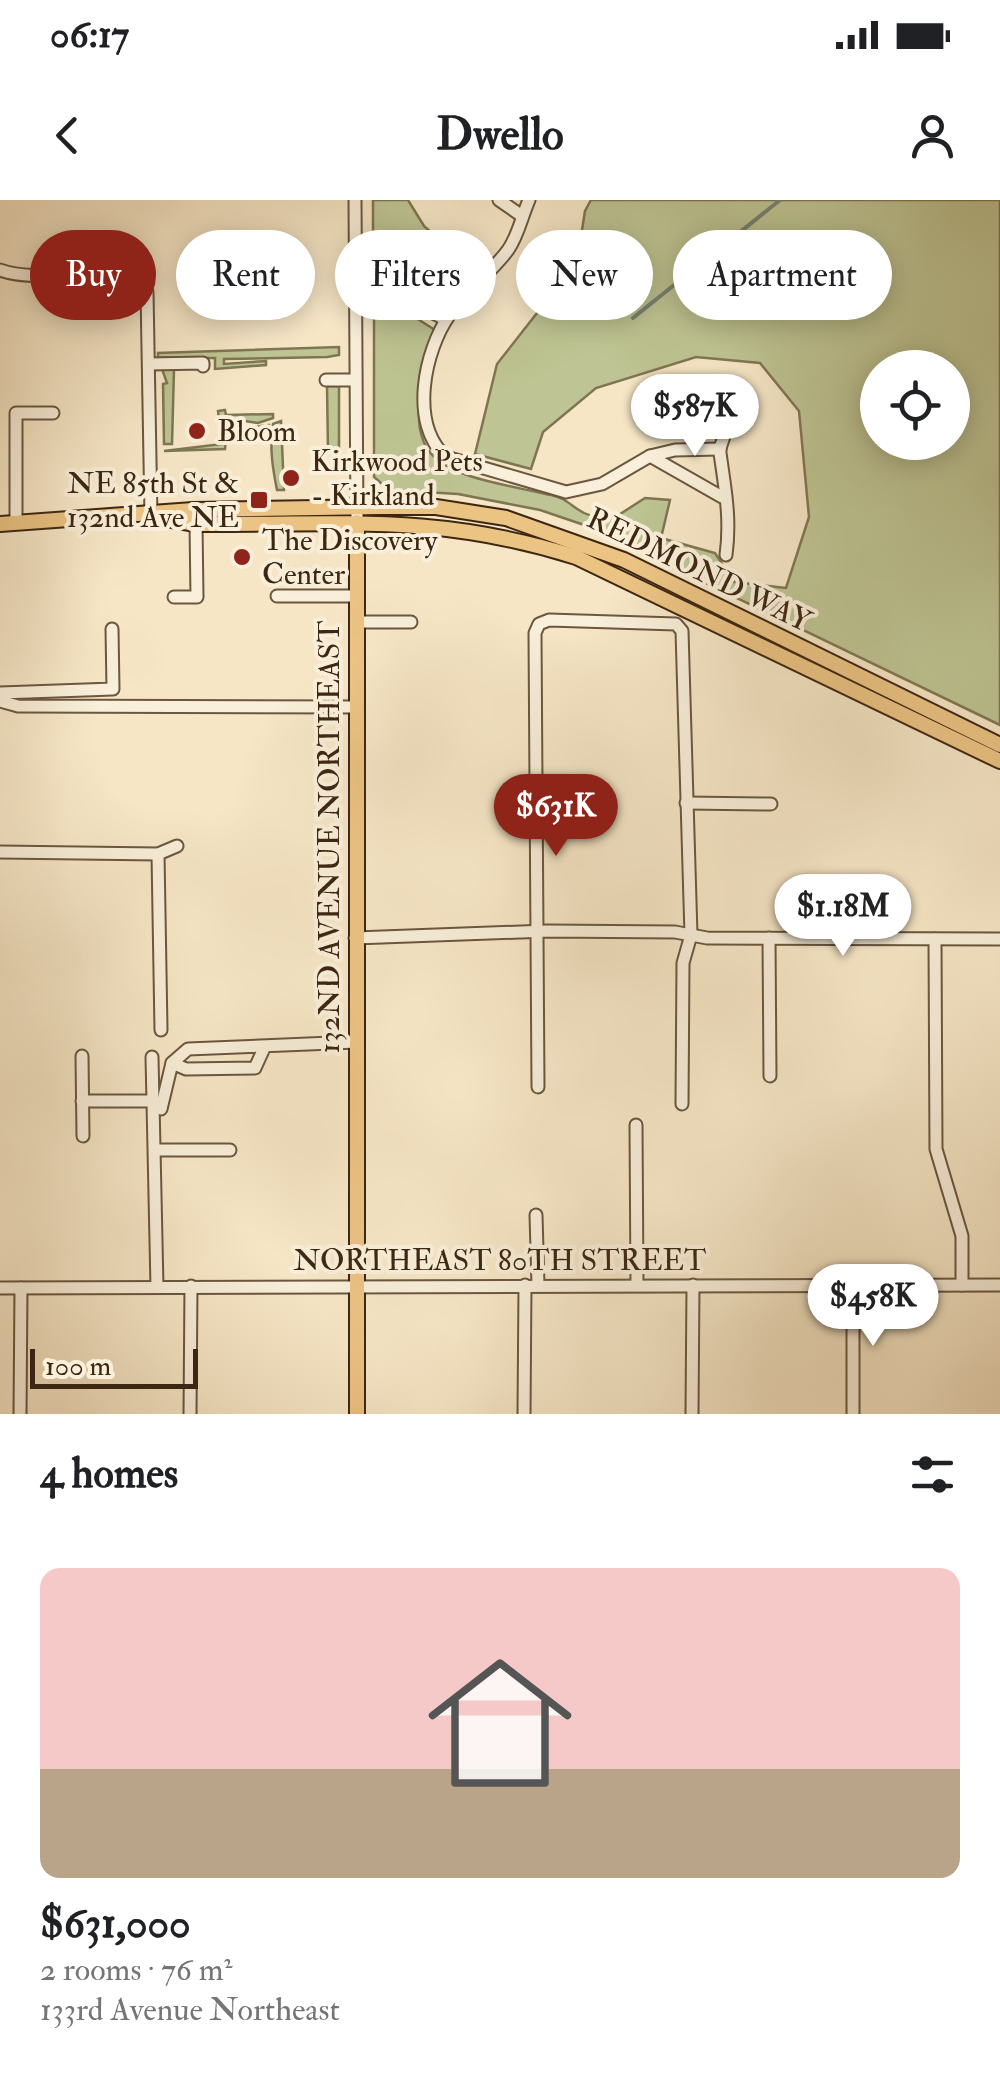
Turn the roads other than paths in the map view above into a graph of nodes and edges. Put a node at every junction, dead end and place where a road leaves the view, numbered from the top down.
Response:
1 (355, 200) edge
2 (499, 200) edge
3 (529, 200) edge
4 (522, 216) junction
5 (355, 230) edge
6 (496, 263) edge
7 (0, 270) edge
8 (354, 320) edge
9 (446, 320) edge
10 (148, 364) junction
11 (203, 366) dead end
12 (326, 380) dead end
13 (355, 380) junction
14 (722, 382) dead end
15 (54, 412) dead end
16 (719, 449) junction
17 (650, 456) junction
18 (722, 497) junction
19 (357, 515) junction
20 (151, 516) junction
21 (8, 523) edge
22 (196, 524) junction
23 (726, 554) dead end
24 (277, 596) dead end
25 (356, 596) junction
26 (174, 598) dead end
27 (356, 622) junction
28 (410, 622) dead end
29 (112, 629) dead end
30 (0, 693) edge
31 (0, 701) edge
32 (356, 707) junction
33 (1000, 746) edge
34 (1000, 760) edge
35 (686, 804) junction
36 (771, 804) dead end
37 (177, 846) dead end
38 (0, 852) edge
39 (158, 854) junction
40 (535, 934) junction
41 (691, 934) junction
42 (355, 938) junction
43 (769, 938) junction
44 (935, 939) junction
45 (1000, 939) edge
46 (160, 1030) dead end
47 (356, 1042) junction
48 (265, 1046) junction
49 (82, 1056) dead end
50 (152, 1056) dead end
51 (172, 1063) junction
52 (770, 1076) dead end
53 (538, 1087) dead end
54 (82, 1101) junction
55 (682, 1104) dead end
56 (157, 1105) junction
57 (636, 1125) dead end
58 (83, 1136) dead end
59 (157, 1150) junction
60 (230, 1150) dead end
61 (536, 1215) dead end
62 (531, 1285) junction
63 (693, 1285) junction
64 (852, 1285) junction
65 (190, 1286) junction
66 (358, 1286) junction
67 (637, 1286) junction
68 (962, 1286) junction
69 (1000, 1286) edge
70 (158, 1287) junction
71 (0, 1288) edge
72 (20, 1288) junction
73 (20, 1414) edge
74 (190, 1414) edge
75 (357, 1414) edge
76 (524, 1414) edge
77 (692, 1414) edge
78 (853, 1414) edge

1 - 5 street, 132ND AVENUE NORTHEAST
2 - 4 street
3 - 4 street
4 - 6 street
7 - 10 street
8 - 13 street, 132ND AVENUE NORTHEAST
9 - 17 street
10 - 11 street
10 - 20 street
12 - 13 street
13 - 19 street, 132ND AVENUE NORTHEAST
14 - 16 street
15 - 21 street
16 - 17 street
16 - 18 street
17 - 18 street
18 - 23 street
19 - 20 main road
19 - 22 main road
19 - 25 main road, 132ND AVENUE NORTHEAST
19 - 33 main road, REDMOND WAY
19 - 34 main road, REDMOND WAY
20 - 21 main road
20 - 22 main road
22 - 26 street
24 - 25 street
25 - 27 main road, 132ND AVENUE NORTHEAST
27 - 28 street
27 - 32 main road, 132ND AVENUE NORTHEAST
29 - 30 street
31 - 32 street
32 - 42 main road, 132ND AVENUE NORTHEAST
35 - 36 street
35 - 40 street
35 - 41 street
37 - 39 street
38 - 39 street
39 - 46 street
40 - 41 street
40 - 42 street
40 - 53 street
41 - 43 street
41 - 55 street
42 - 47 main road, 132ND AVENUE NORTHEAST
43 - 44 street
43 - 52 street
44 - 45 street
44 - 68 street
47 - 48 street
47 - 66 main road, 132ND AVENUE NORTHEAST
48 - 51 street
48 - 51 street
49 - 54 street
50 - 56 street
51 - 56 street
54 - 56 street
54 - 58 street
56 - 59 street
57 - 67 street
59 - 60 street
59 - 70 street
61 - 62 street
62 - 66 street, NORTHEAST 80TH STREET
62 - 67 street, NORTHEAST 80TH STREET
62 - 76 street
63 - 64 street, NORTHEAST 80TH STREET
63 - 67 street, NORTHEAST 80TH STREET
63 - 77 street
64 - 68 street, NORTHEAST 80TH STREET
64 - 78 street
65 - 66 street, NORTHEAST 80TH STREET
65 - 70 street, NORTHEAST 80TH STREET
65 - 74 street
66 - 75 main road, 132ND AVENUE NORTHEAST
68 - 69 street, NORTHEAST 80TH STREET
70 - 72 street, NORTHEAST 80TH STREET
71 - 72 street, NORTHEAST 80TH STREET
72 - 73 street

